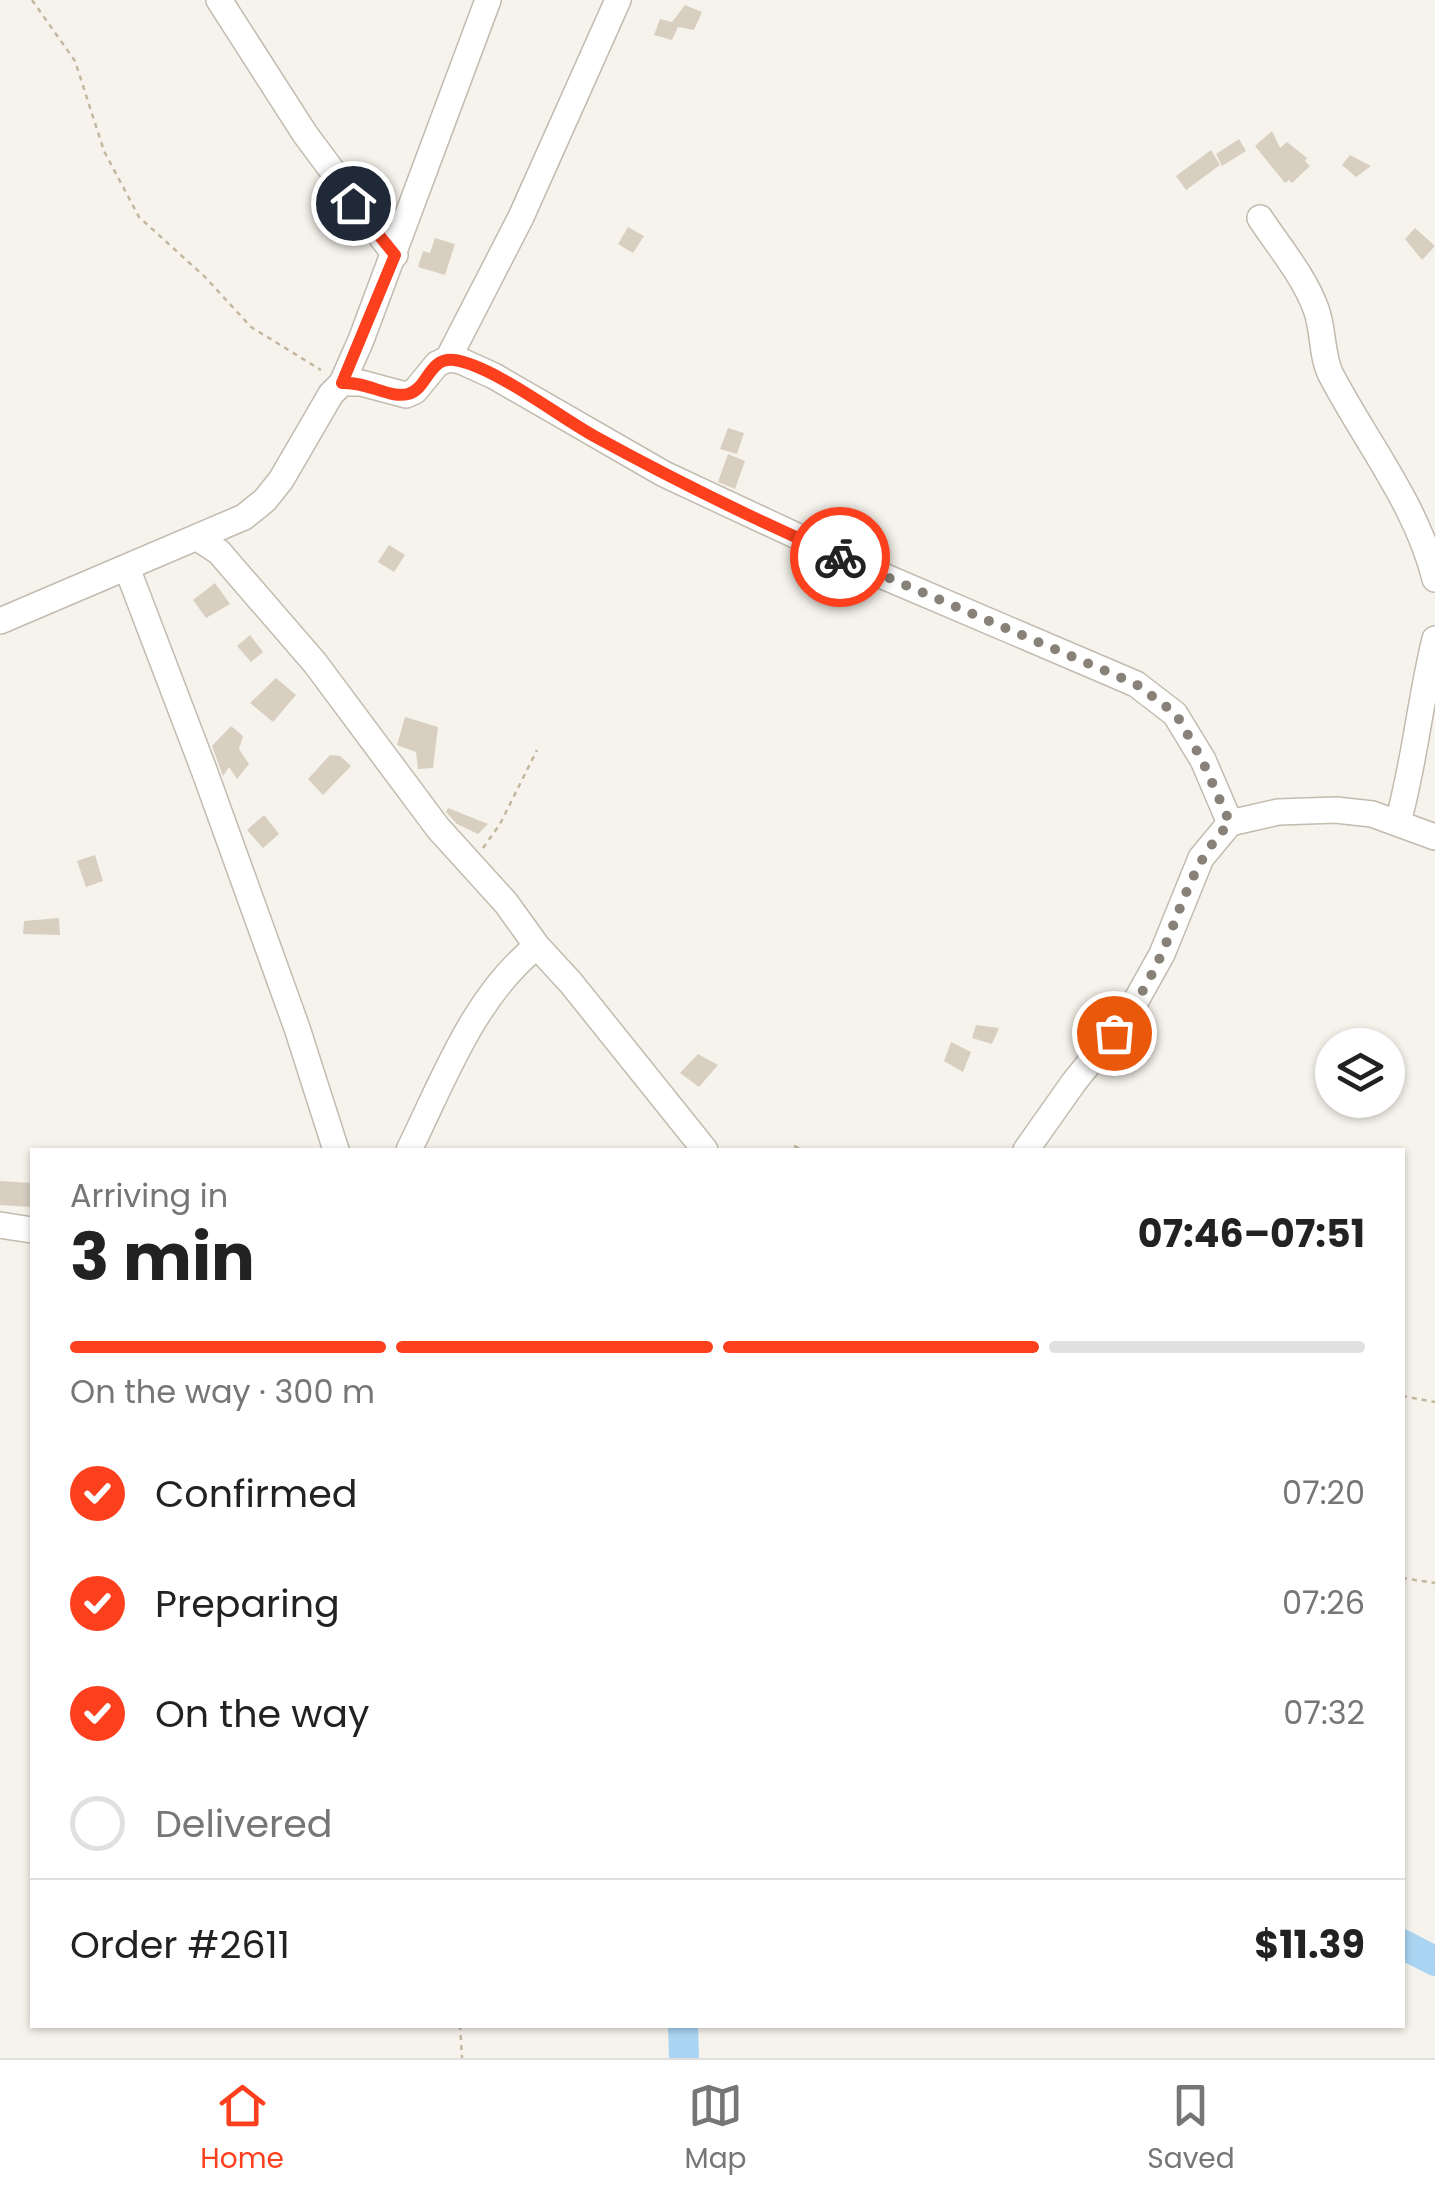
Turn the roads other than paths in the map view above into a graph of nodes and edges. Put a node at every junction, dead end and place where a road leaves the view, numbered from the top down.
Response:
1 (219, 0) edge
2 (488, 0) edge
3 (618, 0) edge
4 (1260, 218) dead end
5 (395, 255) junction
6 (448, 359) junction
7 (340, 384) junction
8 (198, 538) junction
9 (127, 568) junction
10 (1435, 579) edge
11 (0, 621) edge
12 (1435, 638) edge
13 (1435, 712) edge
14 (1417, 740) junction
15 (1398, 822) junction
16 (1230, 823) junction
17 (1435, 837) edge
18 (537, 946) junction
19 (335, 1148) edge
20 (410, 1148) edge
21 (703, 1148) edge
22 (1027, 1148) edge
23 (0, 1225) edge
24 (30, 1230) edge

1 - 5 street
2 - 5 street
3 - 6 street
4 - 10 street
5 - 7 street
6 - 7 street
6 - 16 street
7 - 8 street
8 - 9 street
8 - 18 street
9 - 11 street
9 - 19 street
12 - 14 street
13 - 14 street
14 - 15 street
15 - 16 street
15 - 17 street
16 - 22 street
18 - 20 street
18 - 21 street
23 - 24 street

